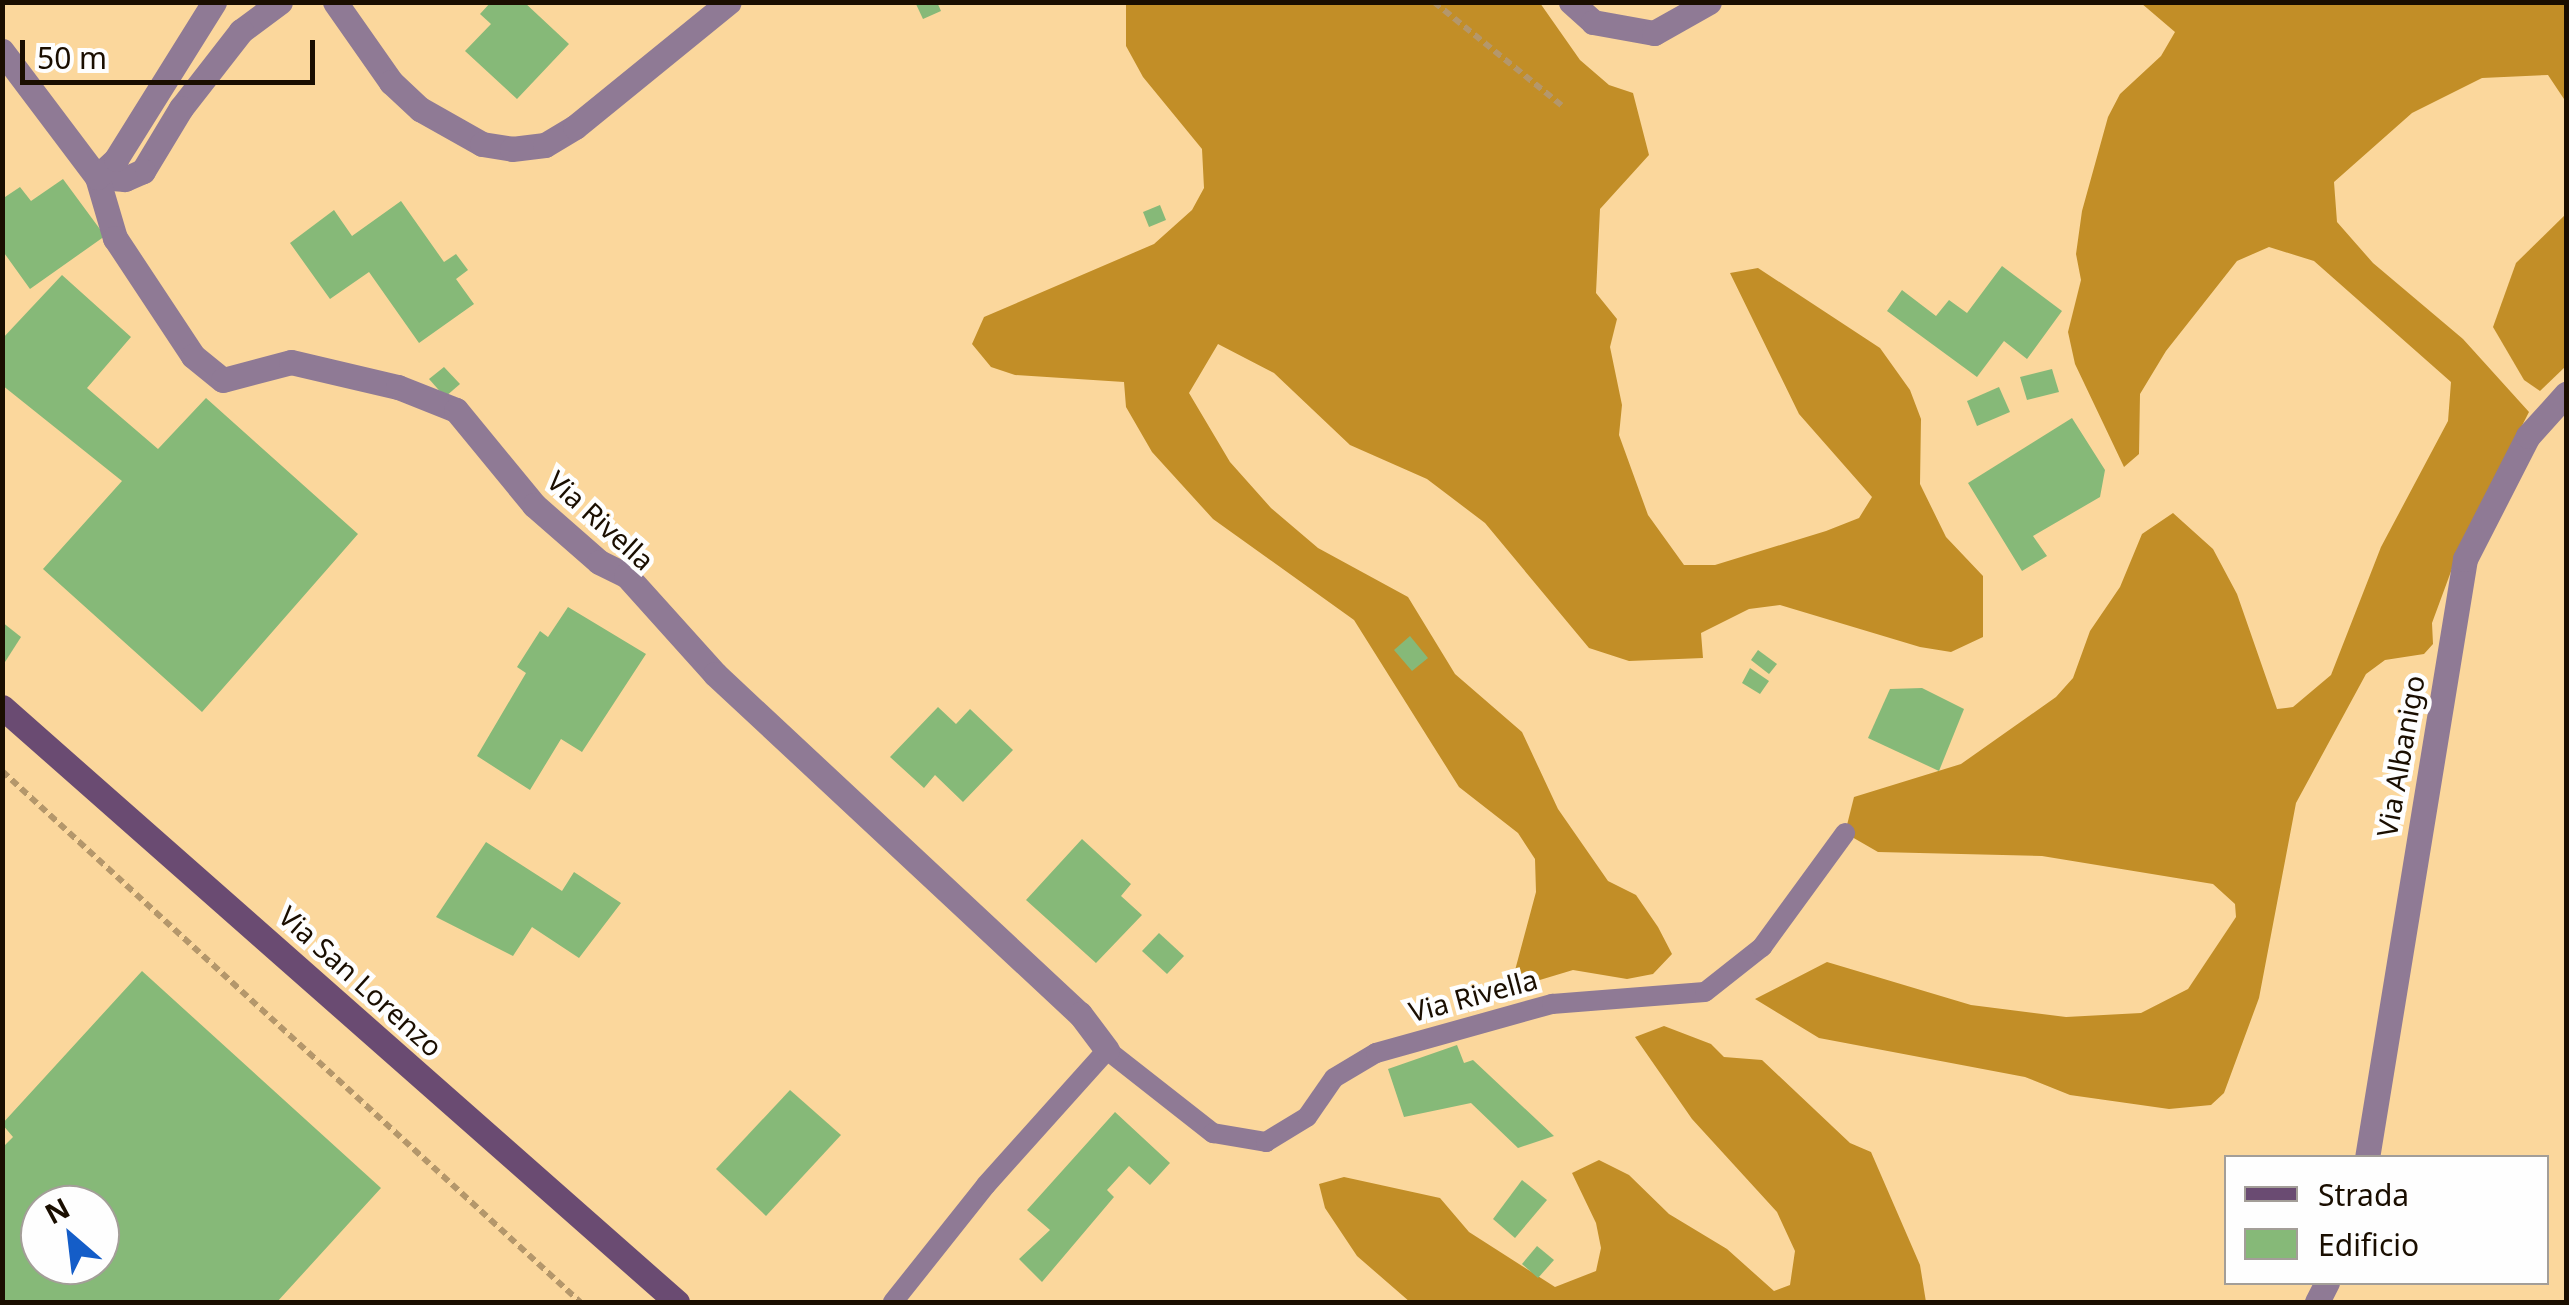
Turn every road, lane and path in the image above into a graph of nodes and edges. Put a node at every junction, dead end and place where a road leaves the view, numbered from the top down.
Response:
1 (214, 2) edge
2 (280, 2) edge
3 (335, 2) edge
4 (729, 2) edge
5 (1434, 2) edge
6 (1572, 2) edge
7 (1709, 2) edge
8 (2, 52) edge
9 (1561, 105) dead end
10 (97, 176) junction
11 (2566, 394) edge
12 (2, 707) edge
13 (2, 771) edge
14 (1845, 834) dead end
15 (1107, 1050) junction
16 (2367, 1155) edge
17 (580, 1302) edge
18 (677, 1302) edge
19 (893, 1302) edge

1 - 10 street
2 - 10 street
3 - 4 street
5 - 9 path
6 - 7 street
8 - 10 street
10 - 15 street, Via Rivella
11 - 16 street, Via Albanigo
12 - 18 main road, Via San Lorenzo
13 - 17 path
14 - 15 lane, Via Rivella
15 - 19 lane

